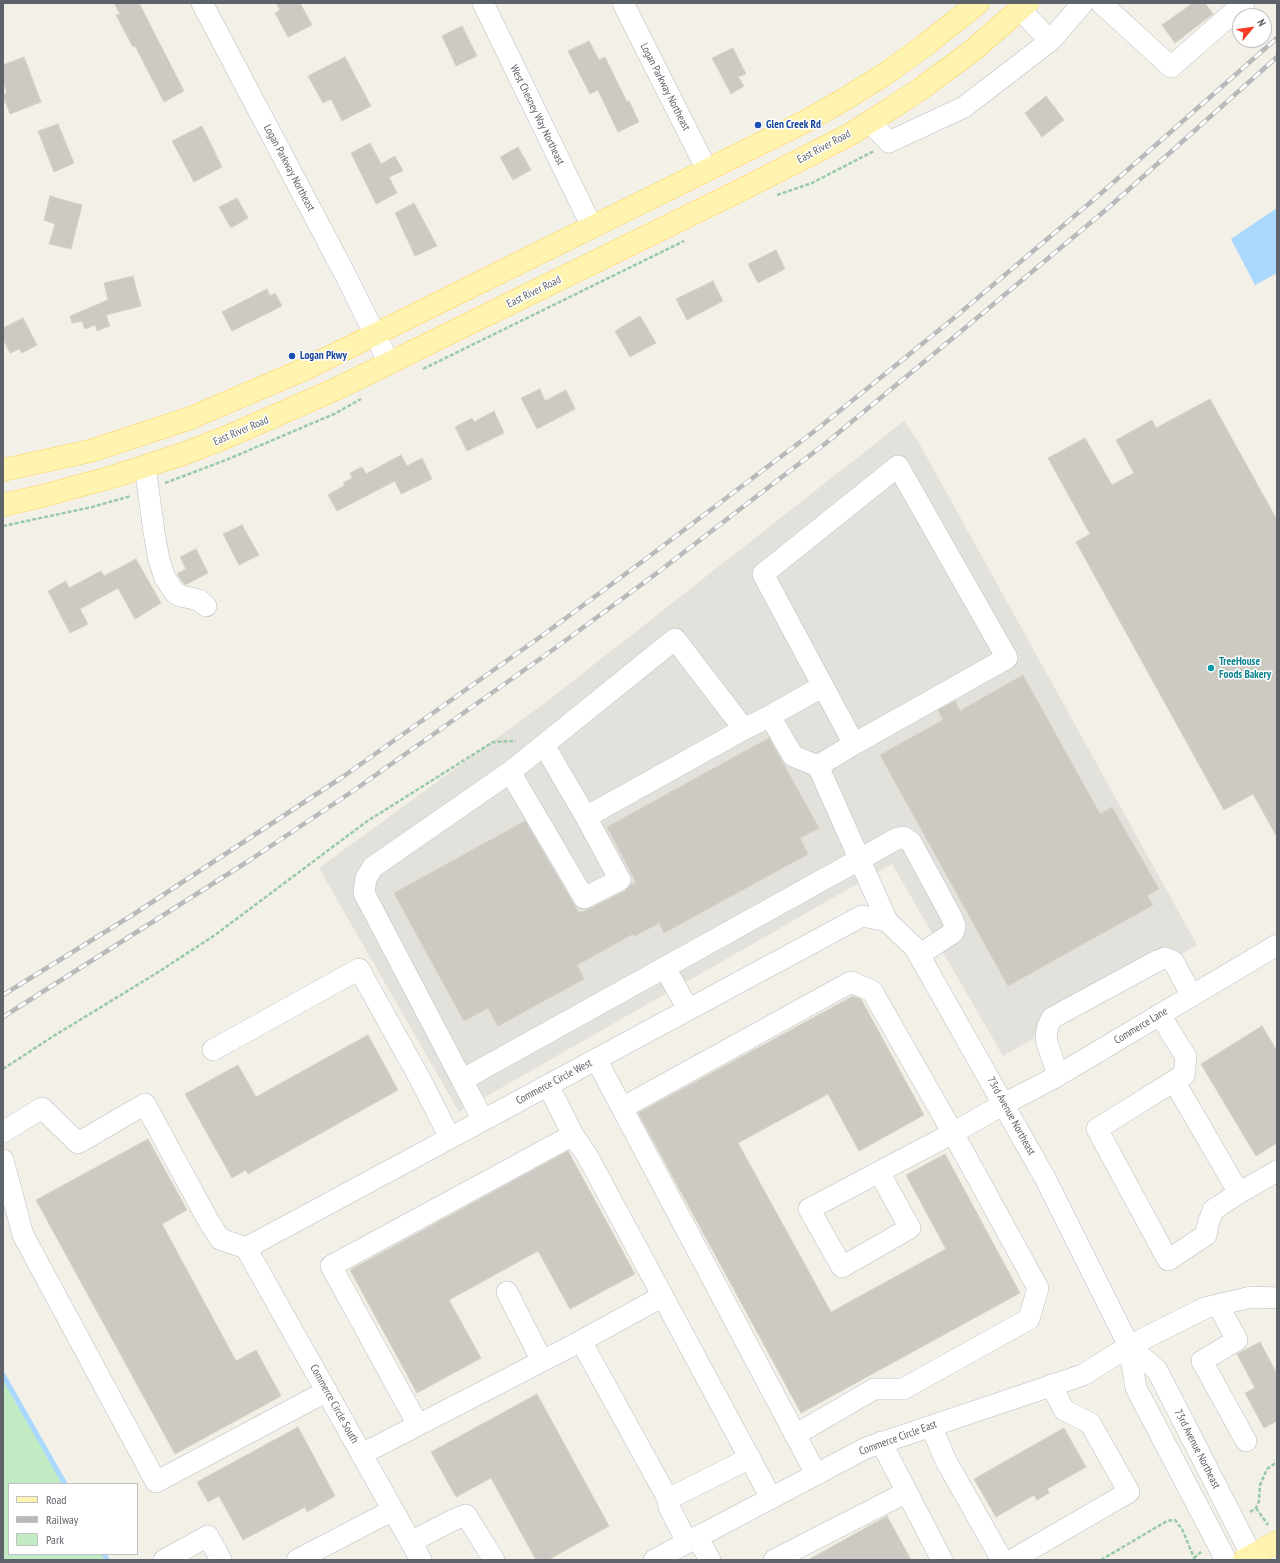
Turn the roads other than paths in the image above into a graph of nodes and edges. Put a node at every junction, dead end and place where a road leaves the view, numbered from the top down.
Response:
1 (202, 3) edge
2 (483, 3) edge
3 (623, 3) edge
4 (978, 3) edge
5 (1083, 3) edge
6 (1101, 3) edge
7 (1244, 3) edge
8 (1023, 6) edge
9 (1050, 42) junction
10 (870, 122) junction
11 (707, 170) junction
12 (592, 227) junction
13 (375, 333) junction
14 (389, 363) junction
15 (144, 466) junction
16 (3, 470) edge
17 (3, 505) edge
18 (206, 606) dead end
19 (823, 686) junction
20 (770, 716) junction
21 (744, 729) junction
22 (854, 744) junction
23 (544, 745) junction
24 (818, 766) junction
25 (510, 772) junction
26 (586, 817) junction
27 (860, 860) junction
28 (887, 921) junction
29 (1275, 952) edge
30 (919, 954) junction
31 (665, 968) junction
32 (1192, 996) junction
33 (688, 1009) junction
34 (1160, 1015) junction
35 (213, 1050) dead end
36 (596, 1059) junction
37 (1058, 1075) junction
38 (462, 1080) junction
39 (1174, 1081) junction
40 (548, 1085) junction
41 (1004, 1104) junction
42 (622, 1108) junction
43 (483, 1120) junction
44 (3, 1132) edge
45 (953, 1133) junction
46 (573, 1135) junction
47 (450, 1138) junction
48 (3, 1160) edge
49 (1277, 1171) edge
50 (879, 1172) junction
51 (1239, 1193) junction
52 (246, 1248) junction
53 (507, 1292) dead end
54 (663, 1296) junction
55 (1277, 1298) edge
56 (1218, 1305) junction
57 (581, 1341) junction
58 (1129, 1346) junction
59 (542, 1361) junction
60 (1052, 1385) junction
61 (327, 1391) junction
62 (418, 1425) junction
63 (931, 1426) junction
64 (795, 1435) junction
65 (1246, 1441) dead end
66 (881, 1442) junction
67 (362, 1454) junction
68 (750, 1458) junction
69 (816, 1474) junction
70 (907, 1492) junction
71 (771, 1498) junction
72 (668, 1499) junction
73 (393, 1510) junction
74 (1273, 1534) edge
75 (692, 1540) junction
76 (411, 1542) junction
77 (1250, 1558) edge
78 (164, 1560) edge
79 (221, 1560) edge
80 (297, 1560) edge
81 (421, 1560) edge
82 (494, 1560) edge
83 (654, 1560) edge
84 (710, 1560) edge
85 (774, 1560) edge
86 (942, 1560) edge
87 (1002, 1560) edge
88 (1012, 1560) edge
89 (1226, 1560) edge

1 - 13 street, Logan Parkway Northeast
2 - 12 street, West Chesney Way Northeast
3 - 11 street
4 - 11 main road
5 - 9 street
6 - 7 street
8 - 9 street
8 - 10 main road, East River Road
9 - 10 street
10 - 14 main road, East River Road
11 - 12 main road
12 - 13 main road
13 - 14 street, Logan Parkway Northeast
13 - 16 main road
14 - 15 main road, East River Road
15 - 17 main road, East River Road
15 - 18 street
19 - 20 street
19 - 22 street
19 - 22 street
20 - 21 street
20 - 24 street
21 - 23 street
21 - 26 street
22 - 24 street
23 - 25 street
23 - 26 street
24 - 27 street
25 - 26 street
25 - 38 street
27 - 28 street
27 - 30 street
27 - 31 street
28 - 30 street, 73rd Avenue Northeast
28 - 33 street, Commerce Circle West
29 - 32 street, Commerce Lane
30 - 41 street, 73rd Avenue Northeast
31 - 33 street
31 - 38 street
32 - 34 street, Commerce Lane
32 - 37 street
33 - 36 street, Commerce Circle West
34 - 37 street, Commerce Lane
34 - 39 street
35 - 47 street
36 - 40 street, Commerce Circle West
36 - 42 street
37 - 41 street, Commerce Lane
38 - 43 street
39 - 51 street
39 - 51 street
40 - 43 street, Commerce Circle West
40 - 46 street
41 - 45 street, Commerce Lane
41 - 58 street, 73rd Avenue Northeast
42 - 45 street
42 - 64 street
43 - 47 street, Commerce Circle West
44 - 52 street
45 - 50 street, Commerce Lane
45 - 64 street
46 - 54 street
46 - 62 street
47 - 52 street, Commerce Circle West
48 - 61 street
49 - 51 street
50 - 50 street, Commerce Lane
52 - 61 street, Commerce Circle South
53 - 59 street
54 - 57 street
54 - 68 street
55 - 56 street, Commerce Circle East
56 - 58 street, Commerce Circle East
56 - 65 street
57 - 59 street
57 - 72 street
58 - 60 street, Commerce Circle East
58 - 77 street, 73rd Avenue Northeast
58 - 89 street, 73rd Avenue Northeast
59 - 62 street
60 - 63 street, Commerce Circle East
60 - 88 street
61 - 67 street, Commerce Circle South
62 - 67 street
63 - 66 street, Commerce Circle East
63 - 87 street
64 - 69 street
66 - 69 street, Commerce Circle East
66 - 70 street
67 - 73 street, Commerce Circle South
68 - 71 street
68 - 72 street
69 - 71 street, Commerce Circle East
70 - 85 street
70 - 86 street
71 - 75 street, Commerce Circle East
72 - 75 street
73 - 76 street, Commerce Circle South
73 - 80 street
74 - 77 main road
75 - 83 street, Commerce Circle East
75 - 84 street
76 - 81 street, Commerce Circle South
76 - 82 street
78 - 79 street

